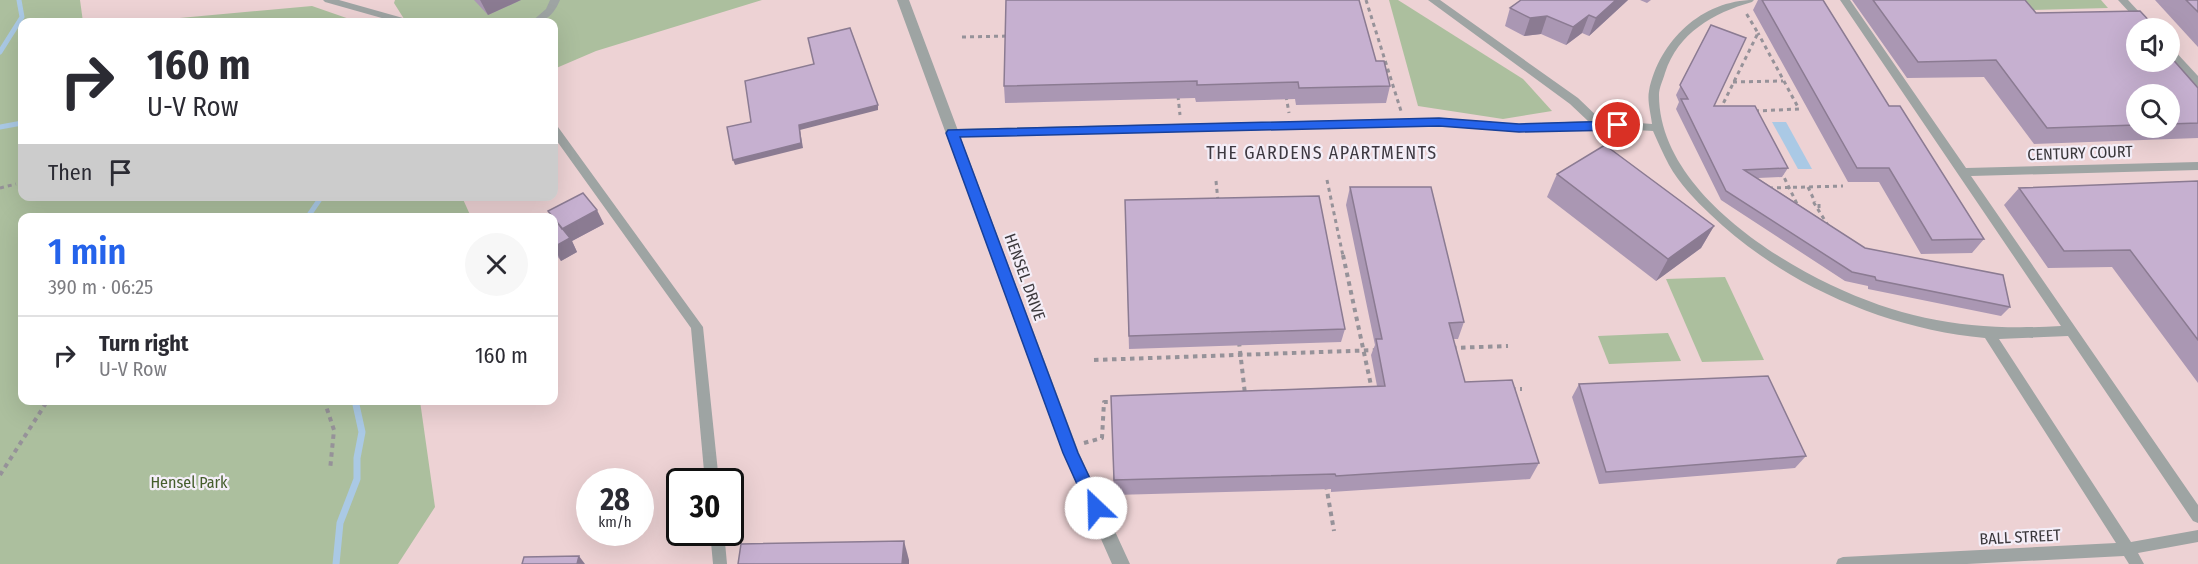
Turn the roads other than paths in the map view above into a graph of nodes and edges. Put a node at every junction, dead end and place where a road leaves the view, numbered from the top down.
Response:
1 (327, 0) edge
2 (555, 0) edge
3 (903, 0) edge
4 (1433, 0) edge
5 (1845, 0) edge
6 (2123, 0) edge
7 (1744, 1) edge
8 (392, 18) edge
9 (541, 18) edge
10 (2140, 18) edge
11 (2180, 63) edge
12 (2198, 83) edge
13 (1598, 124) junction
14 (1658, 128) junction
15 (952, 133) junction
16 (558, 136) edge
17 (2198, 166) edge
18 (1963, 172) junction
19 (2071, 331) junction
20 (1989, 333) junction
21 (711, 468) edge
22 (2198, 517) edge
23 (2198, 536) edge
24 (718, 546) edge
25 (2127, 549) junction
26 (720, 564) edge
27 (1121, 564) edge
28 (1843, 564) edge
29 (2137, 564) edge

1 - 8 lane
2 - 9 lane
3 - 15 street, HENSEL DRIVE
4 - 13 lane
5 - 18 lane
6 - 10 lane
7 - 14 lane
11 - 12 lane
13 - 14 lane
13 - 15 lane
14 - 20 lane
15 - 27 street, HENSEL DRIVE
16 - 21 lane
17 - 18 lane, CENTURY COURT
18 - 19 lane
19 - 20 lane
19 - 22 lane
20 - 25 lane
23 - 25 lane, BALL STREET
24 - 26 lane
25 - 28 lane, BALL STREET
25 - 29 lane

